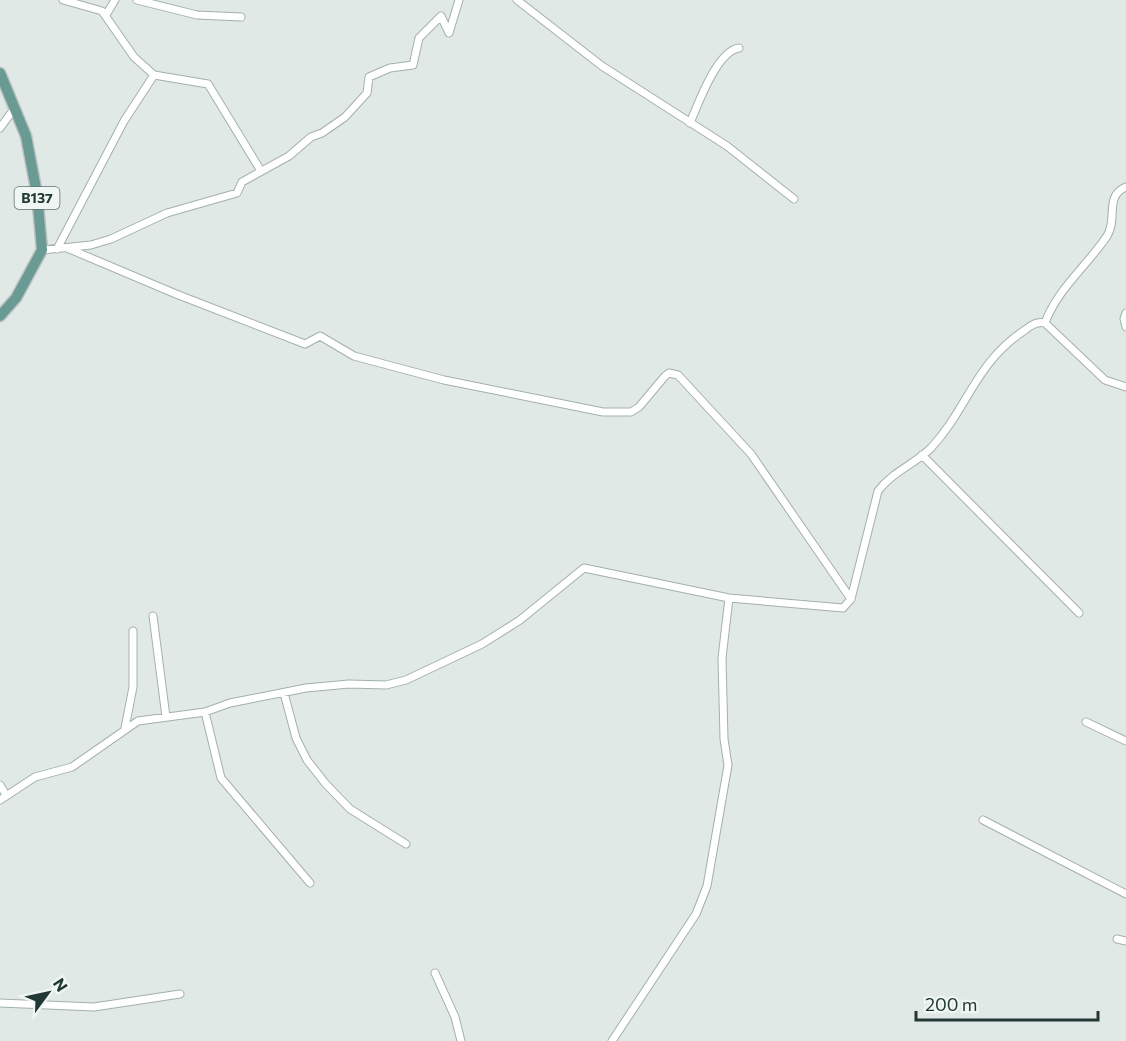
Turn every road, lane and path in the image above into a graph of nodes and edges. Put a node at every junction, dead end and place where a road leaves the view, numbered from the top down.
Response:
1 (63, 0) edge
2 (115, 0) edge
3 (137, 0) edge
4 (459, 0) edge
5 (517, 0) edge
6 (106, 15) junction
7 (240, 17) dead end
8 (739, 48) dead end
9 (0, 74) edge
10 (154, 75) junction
11 (15, 106) junction
12 (690, 123) junction
13 (0, 128) edge
14 (261, 171) junction
15 (1126, 187) edge
16 (794, 199) dead end
17 (67, 248) junction
18 (57, 249) junction
19 (42, 250) junction
20 (1126, 313) edge
21 (0, 316) edge
22 (1045, 323) junction
23 (1126, 327) edge
24 (1126, 387) edge
25 (922, 455) junction
26 (729, 598) junction
27 (851, 599) junction
28 (1079, 613) dead end
29 (153, 616) dead end
30 (133, 631) dead end
31 (284, 693) junction
32 (205, 712) junction
33 (166, 717) junction
34 (1086, 722) dead end
35 (125, 728) junction
36 (1126, 741) edge
37 (0, 785) edge
38 (3, 797) edge
39 (983, 820) dead end
40 (406, 844) dead end
41 (310, 883) dead end
42 (1126, 894) edge
43 (1118, 939) dead end
44 (1126, 941) edge
45 (435, 974) dead end
46 (180, 994) dead end
47 (0, 1003) edge
48 (461, 1041) edge
49 (612, 1041) edge

1 - 6 street
2 - 6 street
3 - 7 street
4 - 14 street
5 - 12 street
6 - 10 street
8 - 12 street
9 - 11 main road, B137
10 - 14 street
10 - 18 street
11 - 13 street
11 - 19 main road, B137
12 - 16 street
14 - 17 street
15 - 22 street
17 - 18 street
17 - 27 street
18 - 19 street
19 - 21 main road
20 - 23 street
22 - 24 street
22 - 25 street
25 - 27 street
25 - 28 street
26 - 27 street
26 - 31 street
26 - 49 street
29 - 33 street
30 - 35 street
31 - 32 street
31 - 40 street
32 - 33 street
32 - 41 street
33 - 35 street
34 - 36 street
35 - 38 street
37 - 38 street
39 - 42 street
43 - 44 street
45 - 48 street
46 - 47 street

